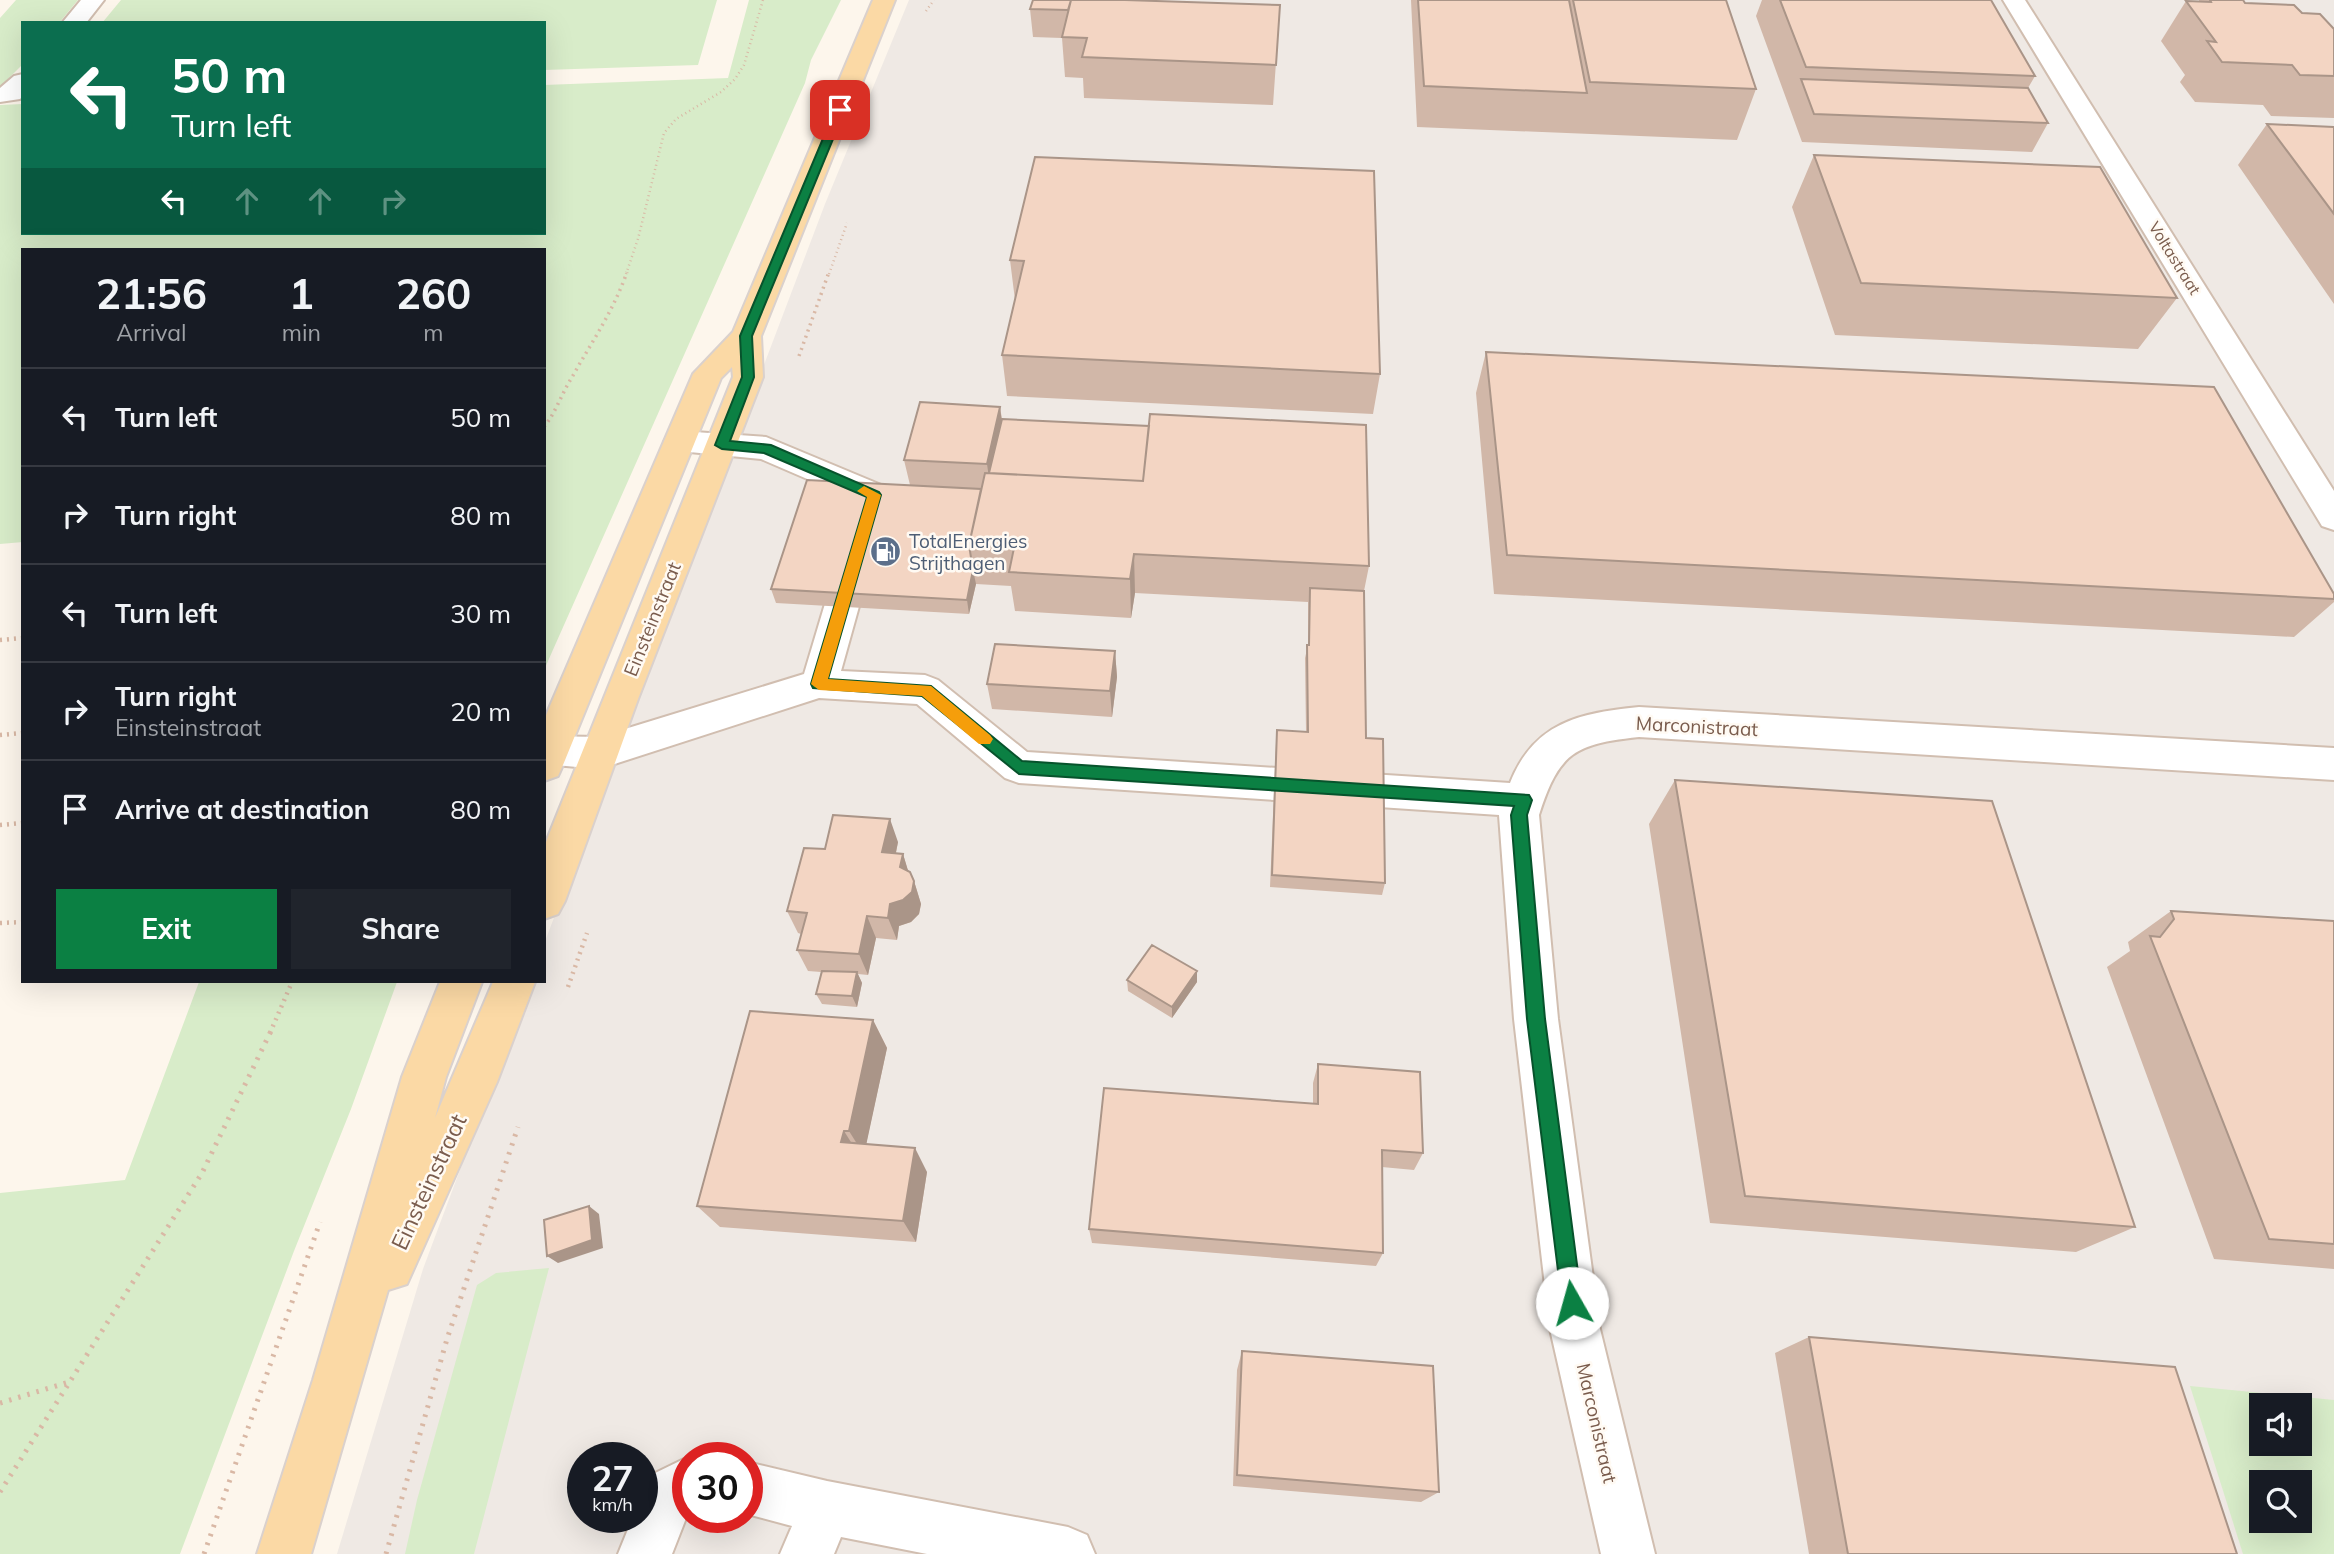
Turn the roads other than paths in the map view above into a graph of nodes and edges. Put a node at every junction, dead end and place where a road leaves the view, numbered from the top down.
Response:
1 (93, 0) edge
2 (884, 0) edge
3 (2014, 0) edge
4 (75, 21) edge
5 (21, 83) edge
6 (0, 94) edge
7 (746, 336) junction
8 (680, 442) junction
9 (722, 445) junction
10 (2334, 518) edge
11 (819, 684) junction
12 (599, 753) junction
13 (547, 758) edge
14 (2334, 764) edge
15 (1524, 800) junction
16 (546, 896) edge
17 (461, 983) edge
18 (514, 983) edge
19 (338, 1380) junction
20 (672, 1492) edge
21 (763, 1498) edge
22 (817, 1531) edge
23 (285, 1554) edge
24 (645, 1554) edge
25 (1068, 1554) edge
26 (1628, 1554) edge

1 - 4 street
2 - 7 main road, Einsteinstraat
3 - 10 street, Voltastraat
5 - 6 street
7 - 8 main road, Einsteinstraat
7 - 9 main road, Einsteinstraat
8 - 9 street
8 - 13 main road, Einsteinstraat
9 - 11 street
9 - 12 main road, Einsteinstraat
11 - 12 street
11 - 15 street
12 - 13 street
12 - 16 main road, Einsteinstraat
14 - 15 street, Marconistraat
15 - 26 street, Marconistraat
17 - 19 main road, Einsteinstraat
18 - 19 main road, Einsteinstraat
19 - 23 main road, Einsteinstraat
20 - 24 street
21 - 22 street
22 - 25 street

